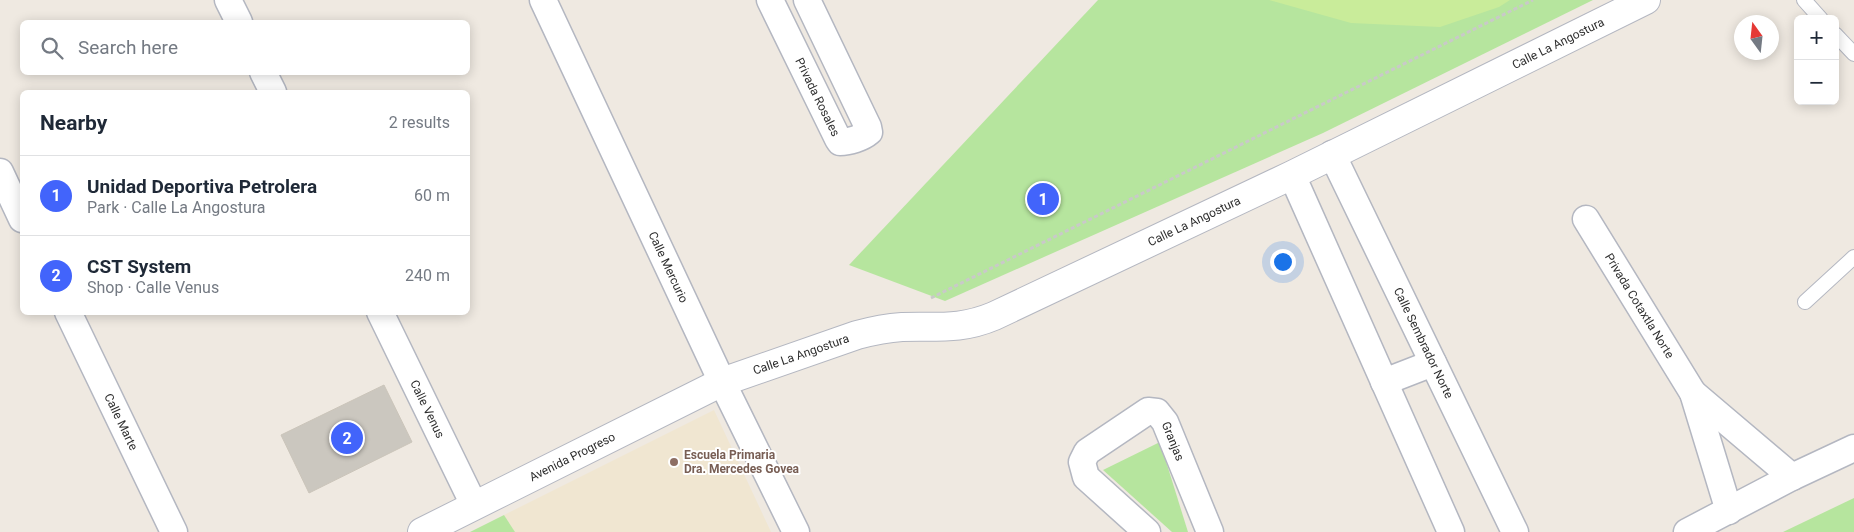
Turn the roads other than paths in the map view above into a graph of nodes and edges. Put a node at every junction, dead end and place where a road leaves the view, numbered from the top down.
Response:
1 (228, 0) edge
2 (543, 0) edge
3 (770, 0) edge
4 (807, 0) edge
5 (1646, 0) edge
6 (1804, 0) edge
7 (1817, 15) edge
8 (238, 20) edge
9 (1839, 38) edge
10 (1854, 54) edge
11 (264, 75) edge
12 (272, 90) edge
13 (1332, 154) junction
14 (0, 172) edge
15 (1292, 175) junction
16 (20, 214) edge
17 (1586, 220) dead end
18 (1854, 258) edge
19 (1805, 302) dead end
20 (69, 315) edge
21 (381, 315) edge
22 (1433, 363) junction
23 (722, 382) junction
24 (1384, 382) junction
25 (1693, 393) junction
26 (1854, 448) edge
27 (1792, 477) junction
28 (474, 505) junction
29 (1728, 511) junction
30 (174, 532) edge
31 (422, 532) edge
32 (796, 532) edge
33 (1147, 532) edge
34 (1210, 532) edge
35 (1452, 532) edge
36 (1514, 532) edge
37 (1686, 532) edge

1 - 8 street
2 - 23 street, Calle Mercurio
3 - 4 street, Privada Rosales
5 - 13 street, Calle La Angostura
6 - 7 lane
9 - 10 lane
11 - 12 street
13 - 15 street, Calle La Angostura
13 - 22 street, Calle Sembrador Norte
14 - 16 street
15 - 23 street, Calle La Angostura
15 - 24 street
17 - 25 street, Privada Cotaxtla Norte
18 - 19 lane
20 - 30 street, Calle Marte
21 - 28 street, Calle Venus
22 - 24 street
22 - 36 street, Calle Sembrador Norte
23 - 28 street, Avenida Progreso
23 - 32 street, Calle Mercurio
24 - 35 street
25 - 27 street, Privada Cotaxtla Norte
25 - 29 street, Privada Cotaxtla Norte
26 - 27 street
27 - 29 street
28 - 31 street, Avenida Progreso
29 - 37 street
33 - 34 street, Granjas

